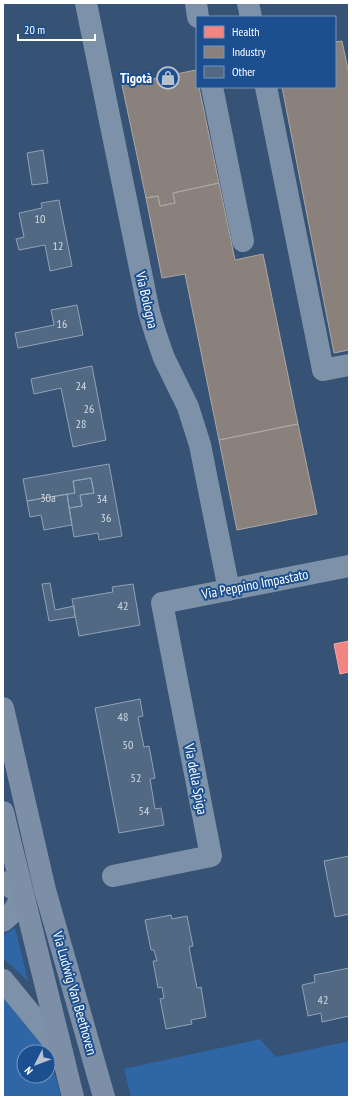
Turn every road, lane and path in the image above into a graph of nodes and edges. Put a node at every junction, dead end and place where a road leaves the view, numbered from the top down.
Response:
1 (86, 3) edge
2 (196, 3) edge
3 (248, 3) edge
4 (198, 16) edge
5 (251, 16) edge
6 (212, 88) edge
7 (266, 88) edge
8 (243, 241) dead end
9 (349, 365) edge
10 (349, 566) edge
11 (229, 590) junction
12 (162, 603) joint
13 (3, 708) edge
14 (3, 812) edge
15 (113, 876) dead end
16 (3, 882) edge
17 (45, 890) junction
18 (23, 895) junction
19 (3, 921) edge
20 (3, 980) edge
21 (62, 1052) junction
22 (73, 1097) edge
23 (104, 1097) edge

1 - 11 street, Via Bologna
2 - 4 street
3 - 5 street
6 - 8 street
7 - 9 street
10 - 11 street, Via Peppino Impastato
11 - 12 street, Via Peppino Impastato
12 - 15 street, Via della Spiga
13 - 17 main road, Via Ludwig Van Beethoven
14 - 18 main road, Via Ludwig Van Beethoven
16 - 18 street
17 - 18 main road
17 - 23 main road, Via Ludwig Van Beethoven
18 - 19 street
18 - 21 main road, Via Ludwig Van Beethoven
20 - 21 street
21 - 22 main road, Via Ludwig Van Beethoven

